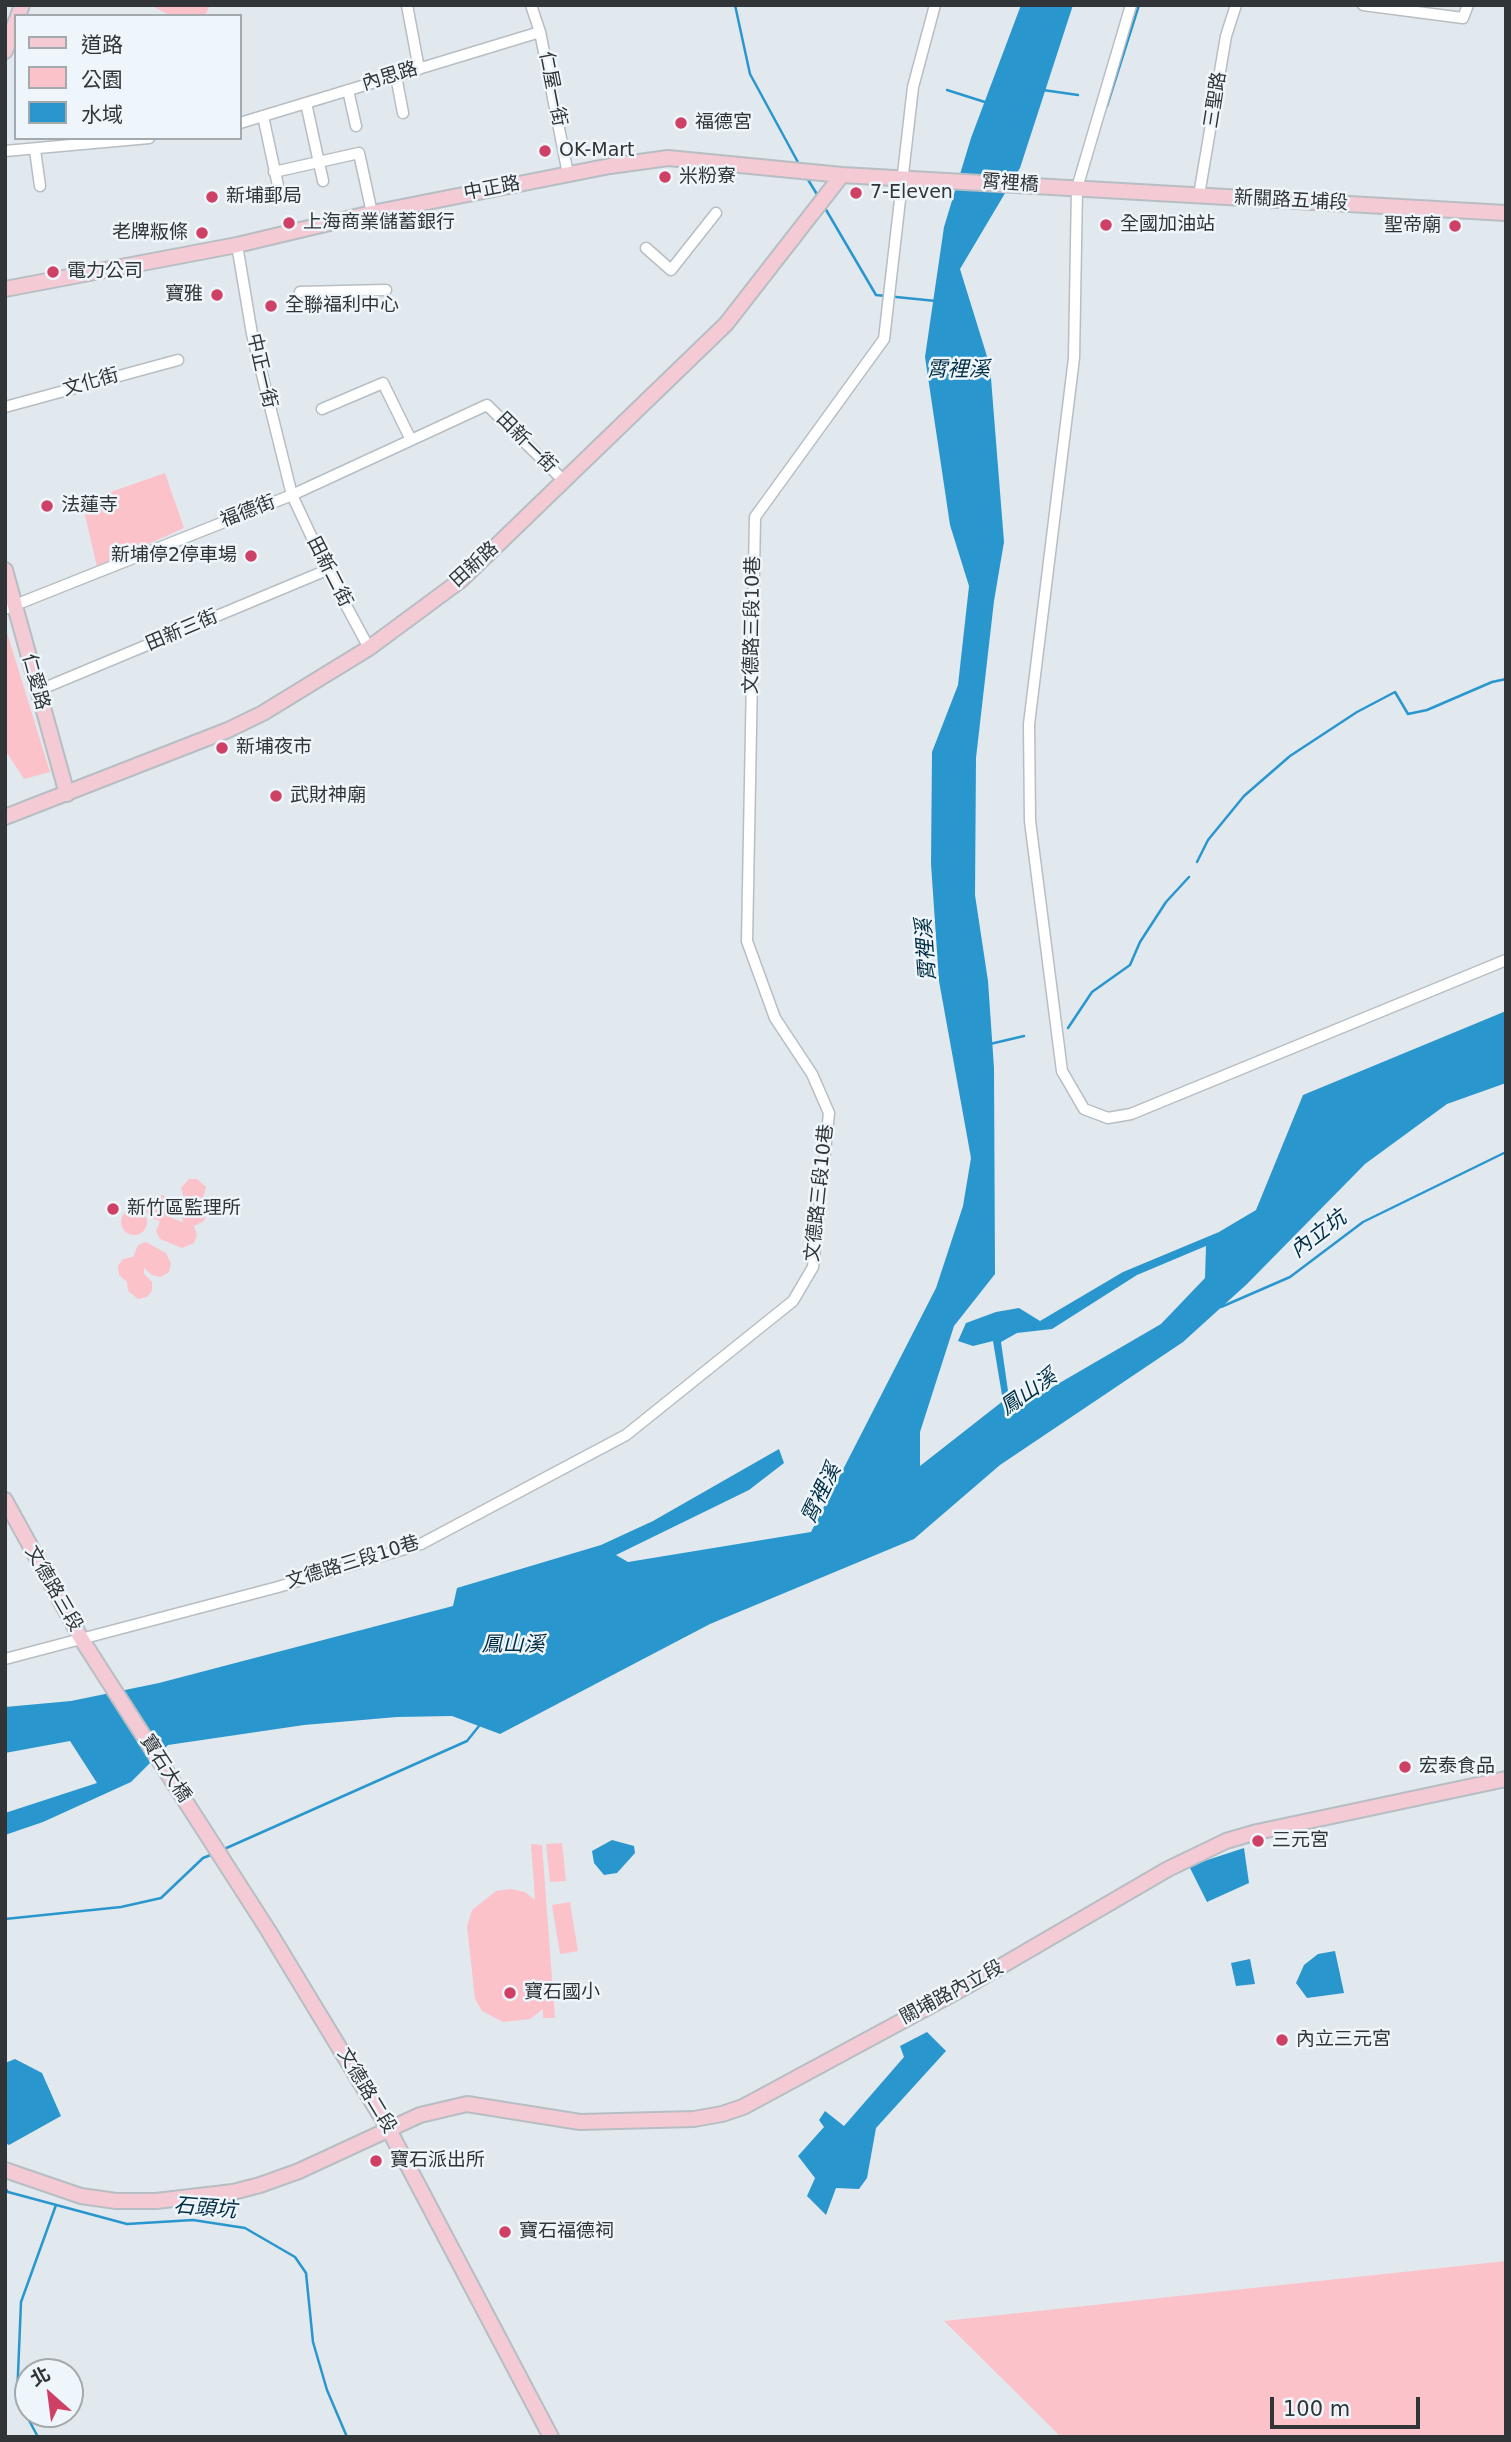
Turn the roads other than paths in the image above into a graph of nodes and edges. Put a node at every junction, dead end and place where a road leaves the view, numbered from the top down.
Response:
1 (407, 5) edge
2 (531, 5) edge
3 (935, 5) edge
4 (1131, 5) edge
5 (1236, 5) edge
6 (1363, 5) edge
7 (1468, 5) edge
8 (14, 26) edge
9 (541, 32) junction
10 (5, 51) edge
11 (419, 69) junction
12 (396, 76) junction
13 (348, 90) junction
14 (306, 103) junction
15 (403, 113) dead end
16 (263, 116) junction
17 (242, 122) edge
18 (356, 126) dead end
19 (130, 140) edge
20 (35, 150) junction
21 (5, 151) edge
22 (320, 162) junction
23 (274, 172) junction
24 (568, 174) junction
25 (842, 175) junction
26 (901, 177) junction
27 (323, 181) dead end
28 (40, 186) dead end
29 (1077, 188) junction
30 (280, 195) dead end
31 (1199, 195) junction
32 (372, 213) junction
33 (716, 213) dead end
34 (1506, 213) edge
35 (237, 245) junction
36 (646, 248) dead end
37 (5, 289) edge
38 (386, 290) dead end
39 (300, 292) dead end
40 (178, 360) dead end
41 (487, 405) joint
42 (5, 407) edge
43 (323, 409) dead end
44 (411, 440) junction
45 (565, 482) junction
46 (292, 495) junction
47 (5, 570) edge
48 (327, 570) junction
49 (10, 607) edge
50 (369, 648) junction
51 (37, 691) junction
52 (67, 794) junction
53 (5, 817) edge
54 (1506, 960) edge
55 (5, 1500) edge
56 (82, 1640) junction
57 (5, 1658) edge
58 (1506, 1779) edge
59 (248, 1899) joint
60 (388, 2127) junction
61 (6, 2171) edge
62 (551, 2437) edge

1 - 11 street
2 - 9 street, 仁屋一街
3 - 26 street, 文德路三段10巷
4 - 29 street
5 - 31 street, 三聖路
6 - 7 street
8 - 10 main road
9 - 11 street, 內思路
9 - 24 street, 仁屋一街
11 - 12 street, 內思路
12 - 13 street, 內思路
12 - 15 street
13 - 14 street, 內思路
13 - 18 street
14 - 16 street, 內思路
14 - 22 street
16 - 17 street, 內思路
16 - 23 street
19 - 20 street
20 - 21 street
20 - 28 street
22 - 23 street
22 - 27 street
22 - 32 street
23 - 30 street
24 - 25 main road, 中正路
24 - 32 main road, 中正路
25 - 26 main road, 中正路
25 - 45 main road, 田新路
26 - 29 main road, 霄裡橋
26 - 56 street, 文德路三段10巷
29 - 31 main road, 新關路五埔段
29 - 54 street
31 - 34 main road, 新關路五埔段
32 - 35 main road, 中正路
33 - 36 street
35 - 37 main road, 中正路
35 - 46 street, 中正一街
38 - 39 street
40 - 42 street, 文化街
41 - 44 street, 福德街
41 - 45 street, 田新一街
43 - 44 street
44 - 46 street, 福德街
45 - 50 main road, 田新路
46 - 48 street, 田新二街
46 - 49 street, 福德街
47 - 49 main road, 仁愛路
48 - 50 street, 田新二街
48 - 51 street, 田新三街
49 - 51 main road, 仁愛路
50 - 52 main road, 田新路
51 - 52 main road, 仁愛路
52 - 53 main road, 田新路
55 - 56 main road, 文德路三段
56 - 57 street, 文德路三段10巷
56 - 59 main road, 寶石大橋
58 - 60 main road, 關埔路內立段
59 - 60 main road, 文德路二段
60 - 61 main road, 關埔路內立段
60 - 62 main road, 文德路二段

